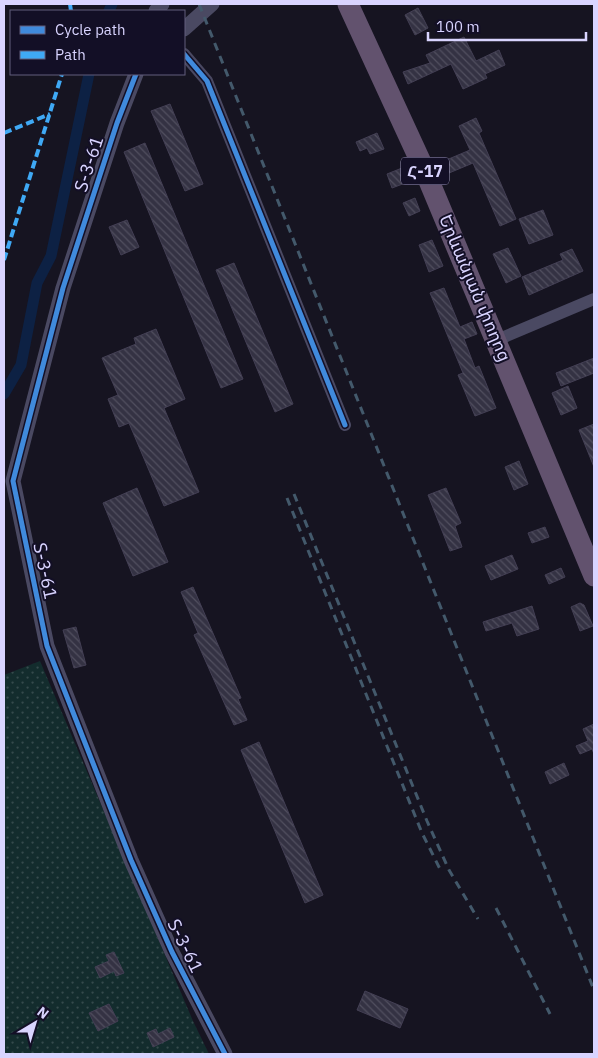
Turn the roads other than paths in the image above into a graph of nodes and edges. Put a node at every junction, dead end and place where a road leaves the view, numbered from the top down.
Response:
1 (212, 4) edge
2 (348, 4) edge
3 (185, 28) edge
4 (185, 55) edge
5 (136, 75) edge
6 (594, 299) edge
7 (497, 340) junction
8 (345, 425) dead end
9 (594, 576) edge
10 (225, 1054) edge

1 - 3 street
2 - 7 highway, Երևանյան փողոց / Հ-17
4 - 8 street
5 - 10 street, Տ-3-61 / Տ-3-61
6 - 7 street
7 - 9 highway, Երևանյան փողոց / Հ-17

